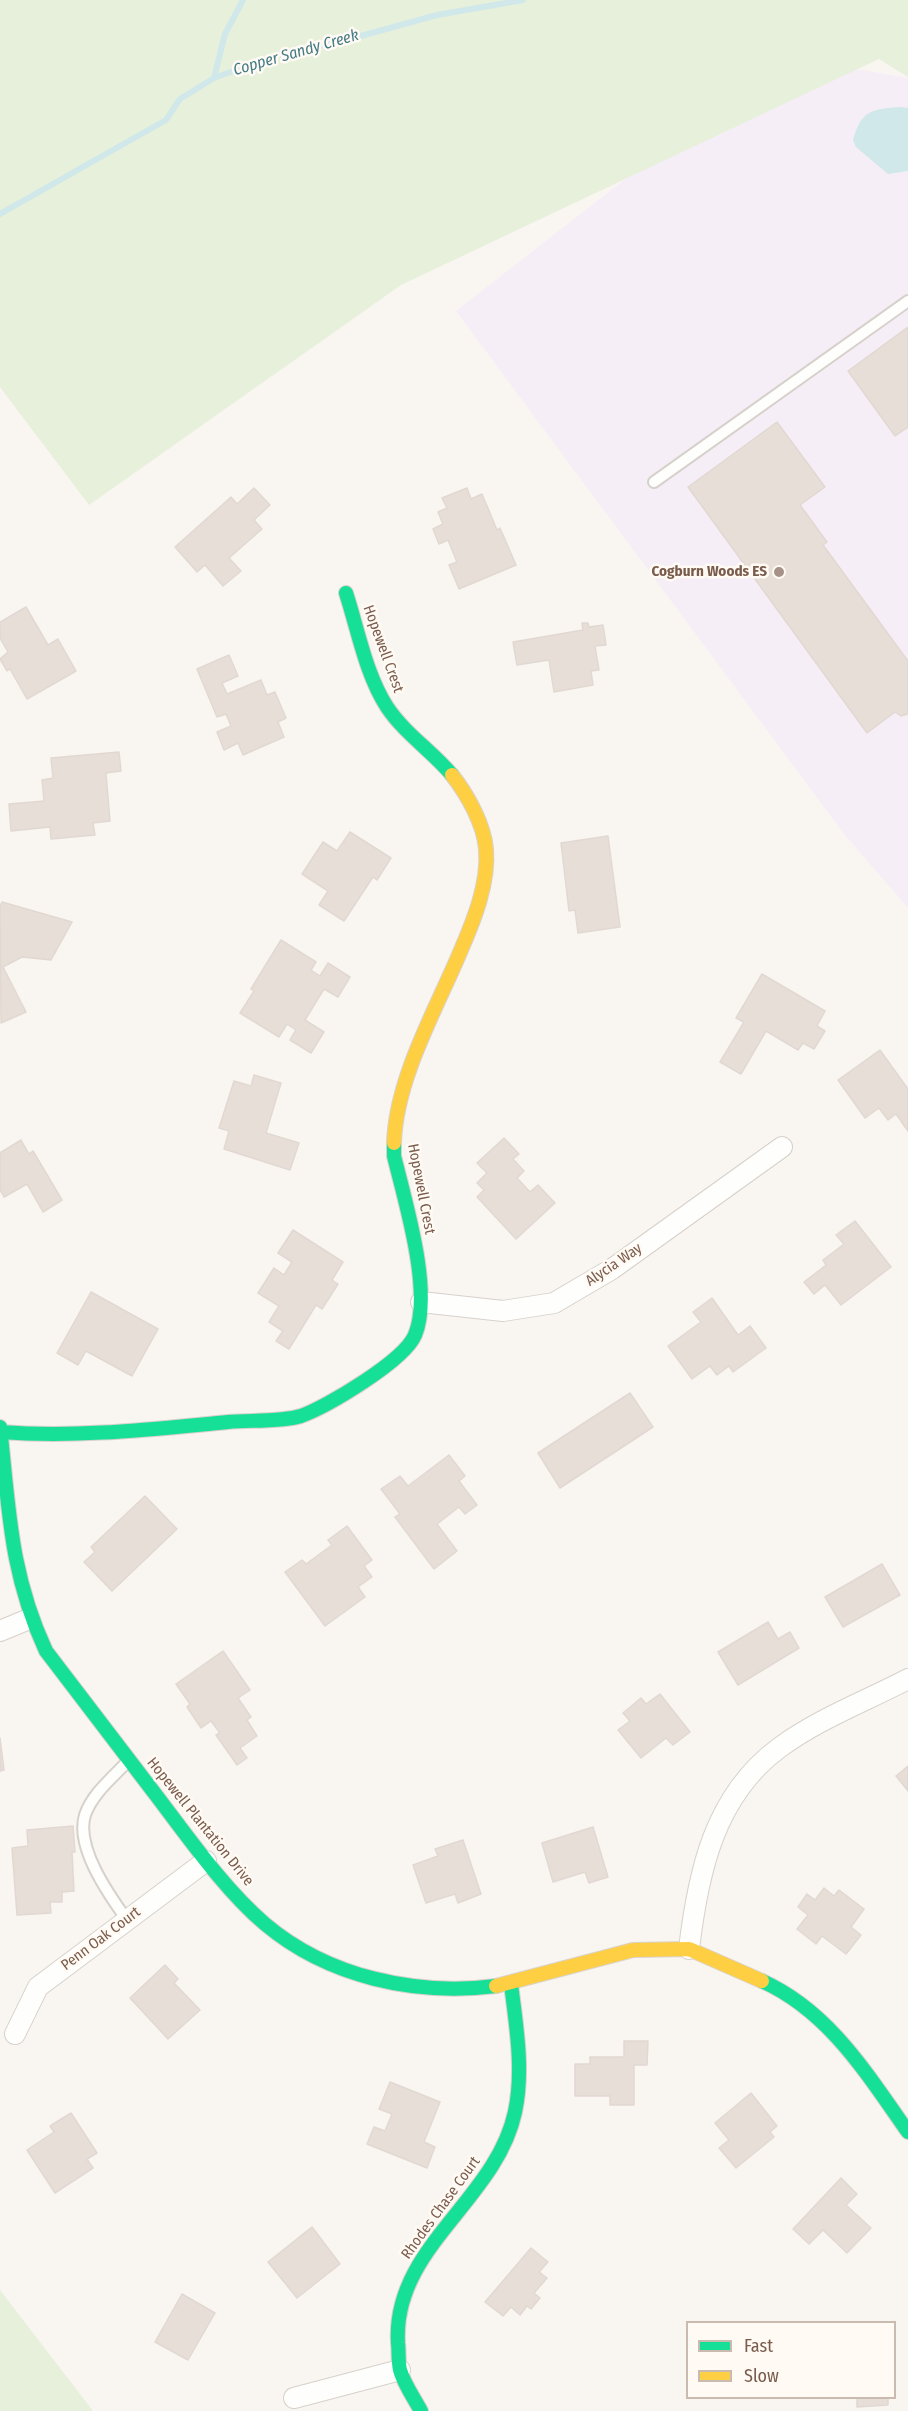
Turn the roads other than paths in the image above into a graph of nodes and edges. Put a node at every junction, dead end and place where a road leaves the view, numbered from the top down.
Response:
1 (908, 301) edge
2 (654, 482) dead end
3 (346, 593) dead end
4 (783, 1147) dead end
5 (420, 1302) junction
6 (0, 1427) edge
7 (1, 1432) edge
8 (29, 1619) junction
9 (0, 1631) edge
10 (908, 1679) edge
11 (128, 1761) junction
12 (206, 1861) junction
13 (127, 1920) junction
14 (689, 1949) junction
15 (511, 1984) junction
16 (15, 2034) dead end
17 (908, 2132) edge
18 (400, 2370) junction
19 (294, 2398) dead end
20 (421, 2411) edge

1 - 2 lane
3 - 5 street, Hopewell Crest
4 - 5 street, Alycia Way
5 - 7 street, Hopewell Crest
6 - 7 street, Hopewell Plantation Drive
7 - 8 street, Hopewell Plantation Drive
8 - 9 street
8 - 11 street, Hopewell Plantation Drive
10 - 14 street
11 - 12 street, Hopewell Plantation Drive
11 - 13 lane
12 - 13 street, Penn Oak Court
12 - 15 street, Hopewell Plantation Drive
13 - 16 street, Penn Oak Court
14 - 15 street, Hopewell Plantation Drive
14 - 17 street, Hopewell Plantation Drive
15 - 18 street, Rhodes Chase Court
18 - 19 street
18 - 20 street, Rhodes Chase Court

